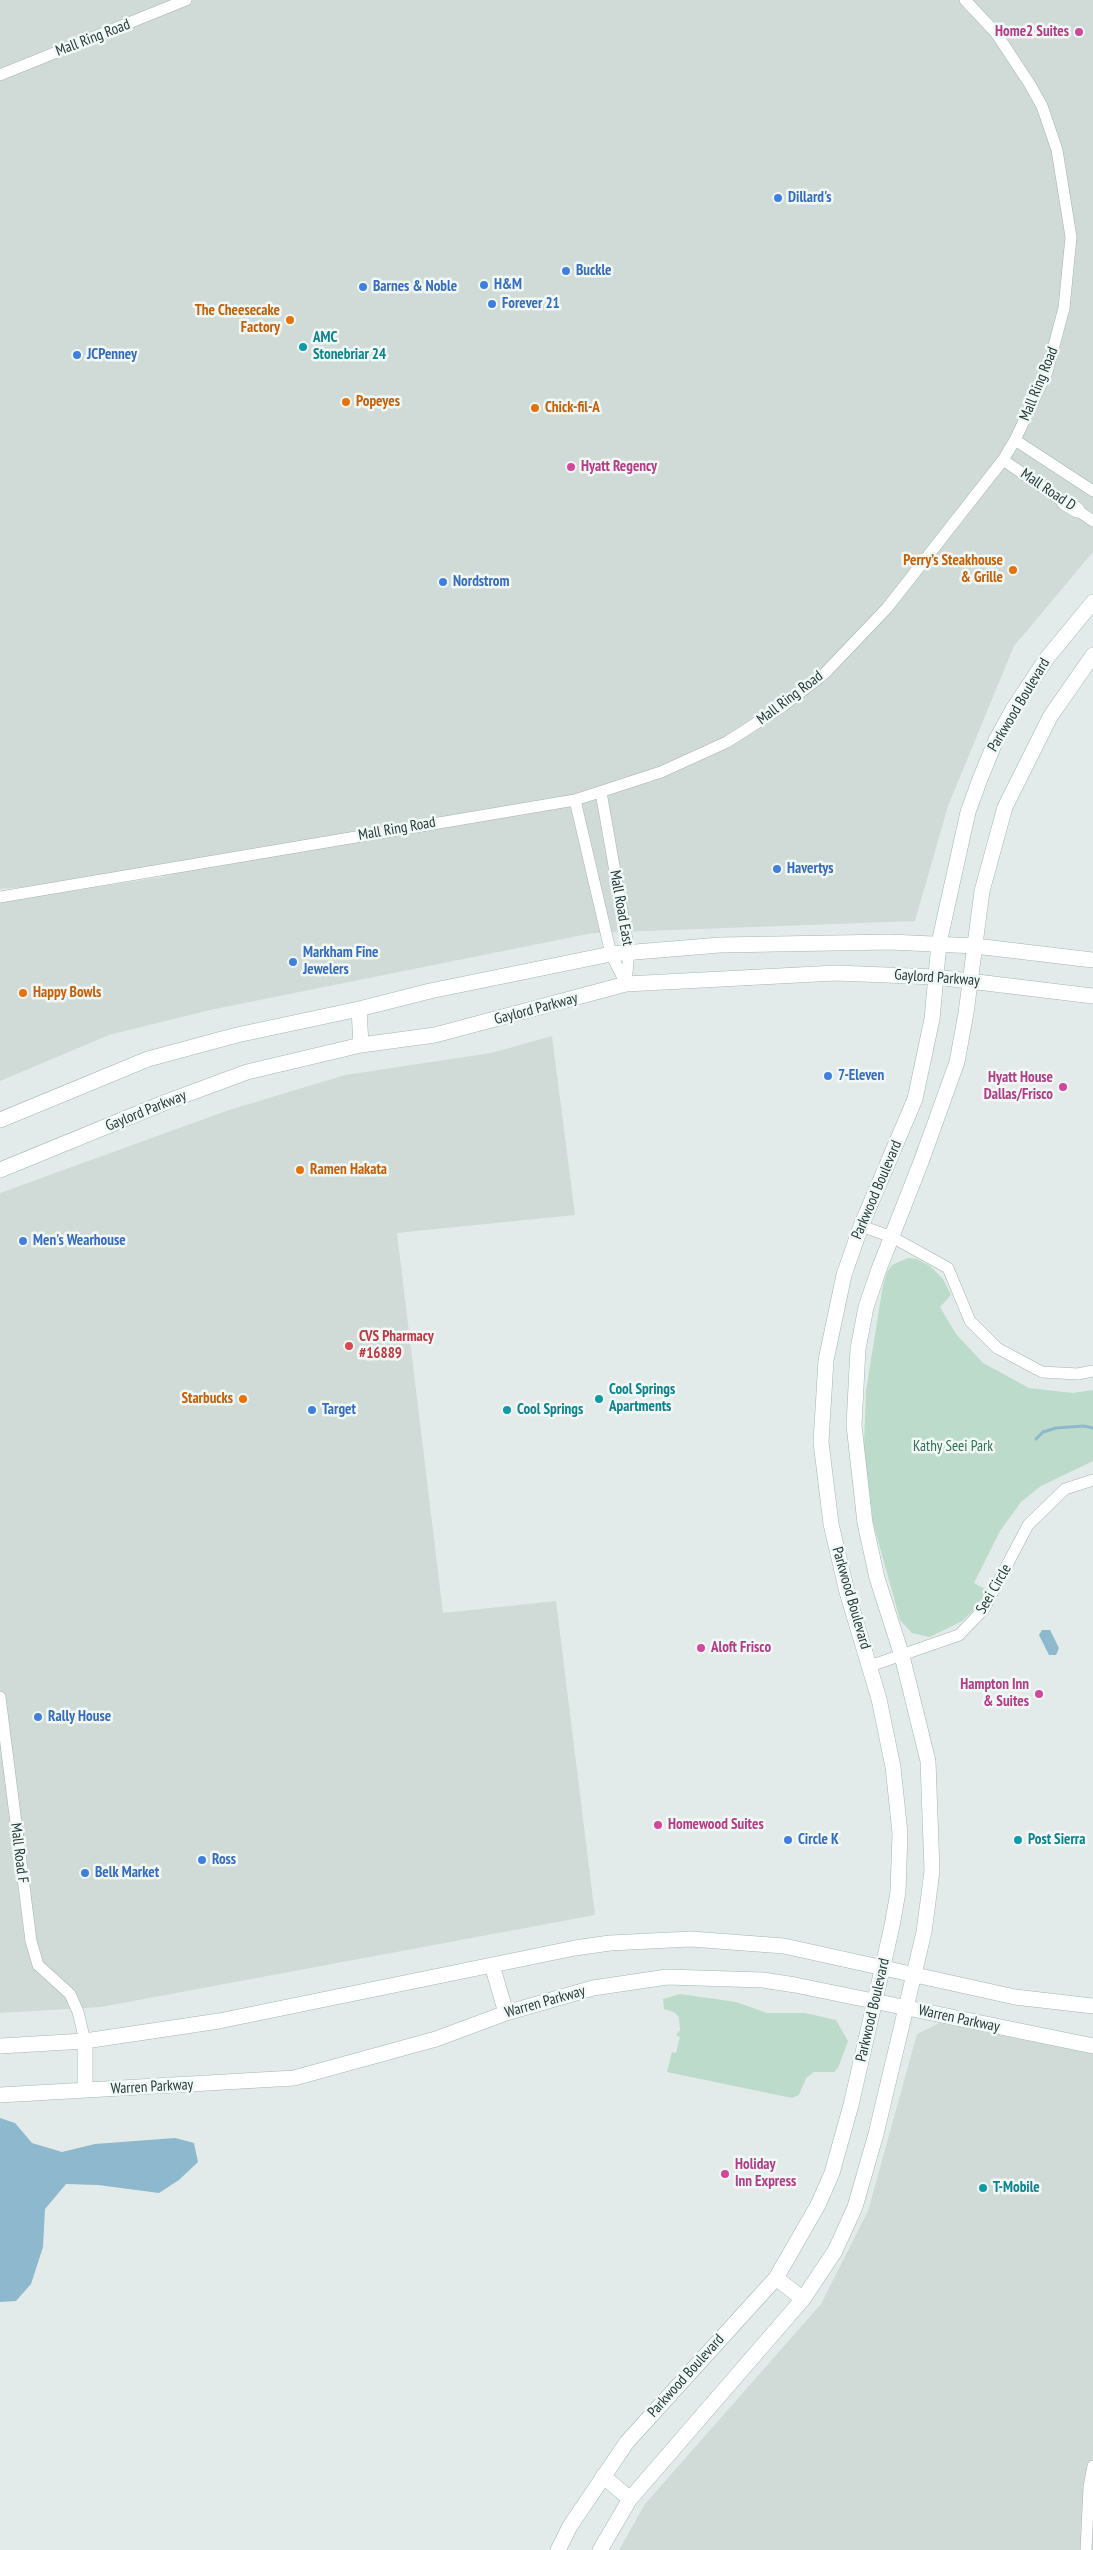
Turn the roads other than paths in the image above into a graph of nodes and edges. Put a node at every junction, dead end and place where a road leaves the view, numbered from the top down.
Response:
1 (186, 0) edge
2 (965, 0) edge
3 (0, 75) edge
4 (1016, 440) junction
5 (1003, 460) junction
6 (1093, 491) edge
7 (1093, 521) edge
8 (1093, 602) edge
9 (1093, 654) edge
10 (602, 792) junction
11 (575, 800) junction
12 (0, 896) edge
13 (940, 943) junction
14 (975, 946) junction
15 (629, 951) junction
16 (611, 954) junction
17 (1093, 960) edge
18 (936, 977) junction
19 (970, 980) junction
20 (626, 984) junction
21 (1093, 996) edge
22 (359, 1009) junction
23 (361, 1045) junction
24 (0, 1120) edge
25 (0, 1170) edge
26 (861, 1226) junction
27 (892, 1237) junction
28 (1093, 1371) edge
29 (1093, 1480) edge
30 (902, 1656) junction
31 (870, 1666) junction
32 (0, 1697) edge
33 (492, 1965) junction
34 (884, 1967) junction
35 (914, 1974) junction
36 (876, 2001) junction
37 (1093, 2006) edge
38 (906, 2008) junction
39 (506, 2012) junction
40 (85, 2042) junction
41 (0, 2046) edge
42 (1093, 2046) edge
43 (85, 2090) junction
44 (0, 2095) edge
45 (776, 2278) junction
46 (803, 2299) junction
47 (1093, 2466) edge
48 (602, 2476) junction
49 (630, 2499) junction
50 (558, 2550) edge
51 (600, 2550) edge
52 (1086, 2550) edge

1 - 3 street, Mall Ring Road
2 - 4 street, Mall Ring Road
4 - 5 street, Mall Ring Road
4 - 6 street, Mall Road D
5 - 7 street, Mall Road D
5 - 10 street, Mall Ring Road
8 - 13 main road, Parkwood Boulevard
9 - 14 main road, Parkwood Boulevard
10 - 11 street, Mall Ring Road
10 - 15 street, Mall Road East
11 - 12 street, Mall Ring Road
11 - 16 street, Mall Road East
13 - 14 main road
13 - 15 main road
13 - 18 main road, Parkwood Boulevard
14 - 17 main road
14 - 19 main road, Parkwood Boulevard
15 - 16 main road
15 - 20 street, Mall Road East
16 - 20 street, Mall Road East
16 - 22 main road
18 - 19 main road, Gaylord Parkway
18 - 20 main road, Gaylord Parkway
18 - 26 main road, Parkwood Boulevard
19 - 21 main road, Gaylord Parkway
19 - 27 main road, Parkwood Boulevard
20 - 23 main road, Gaylord Parkway
22 - 23 main road
22 - 24 main road
23 - 25 main road, Gaylord Parkway
26 - 27 street
26 - 31 main road, Parkwood Boulevard
27 - 28 street
27 - 30 main road, Parkwood Boulevard
29 - 30 street, Seei Circle
30 - 31 street, Seei Circle
30 - 35 main road, Parkwood Boulevard
31 - 34 main road, Parkwood Boulevard
32 - 40 street, Mall Road F
33 - 34 main road
33 - 39 main road
33 - 40 main road
34 - 35 main road
34 - 36 main road, Parkwood Boulevard
35 - 37 main road
35 - 38 main road, Parkwood Boulevard
36 - 38 main road, Warren Parkway
36 - 39 main road, Warren Parkway
36 - 45 main road, Parkwood Boulevard
38 - 42 main road, Warren Parkway
38 - 46 main road, Parkwood Boulevard
39 - 43 main road, Warren Parkway
40 - 41 main road
40 - 43 main road
43 - 44 main road, Warren Parkway
45 - 46 main road
45 - 48 main road, Parkwood Boulevard
46 - 49 main road, Parkwood Boulevard
47 - 52 street
48 - 49 main road
48 - 50 main road, Parkwood Boulevard
49 - 51 main road, Parkwood Boulevard

